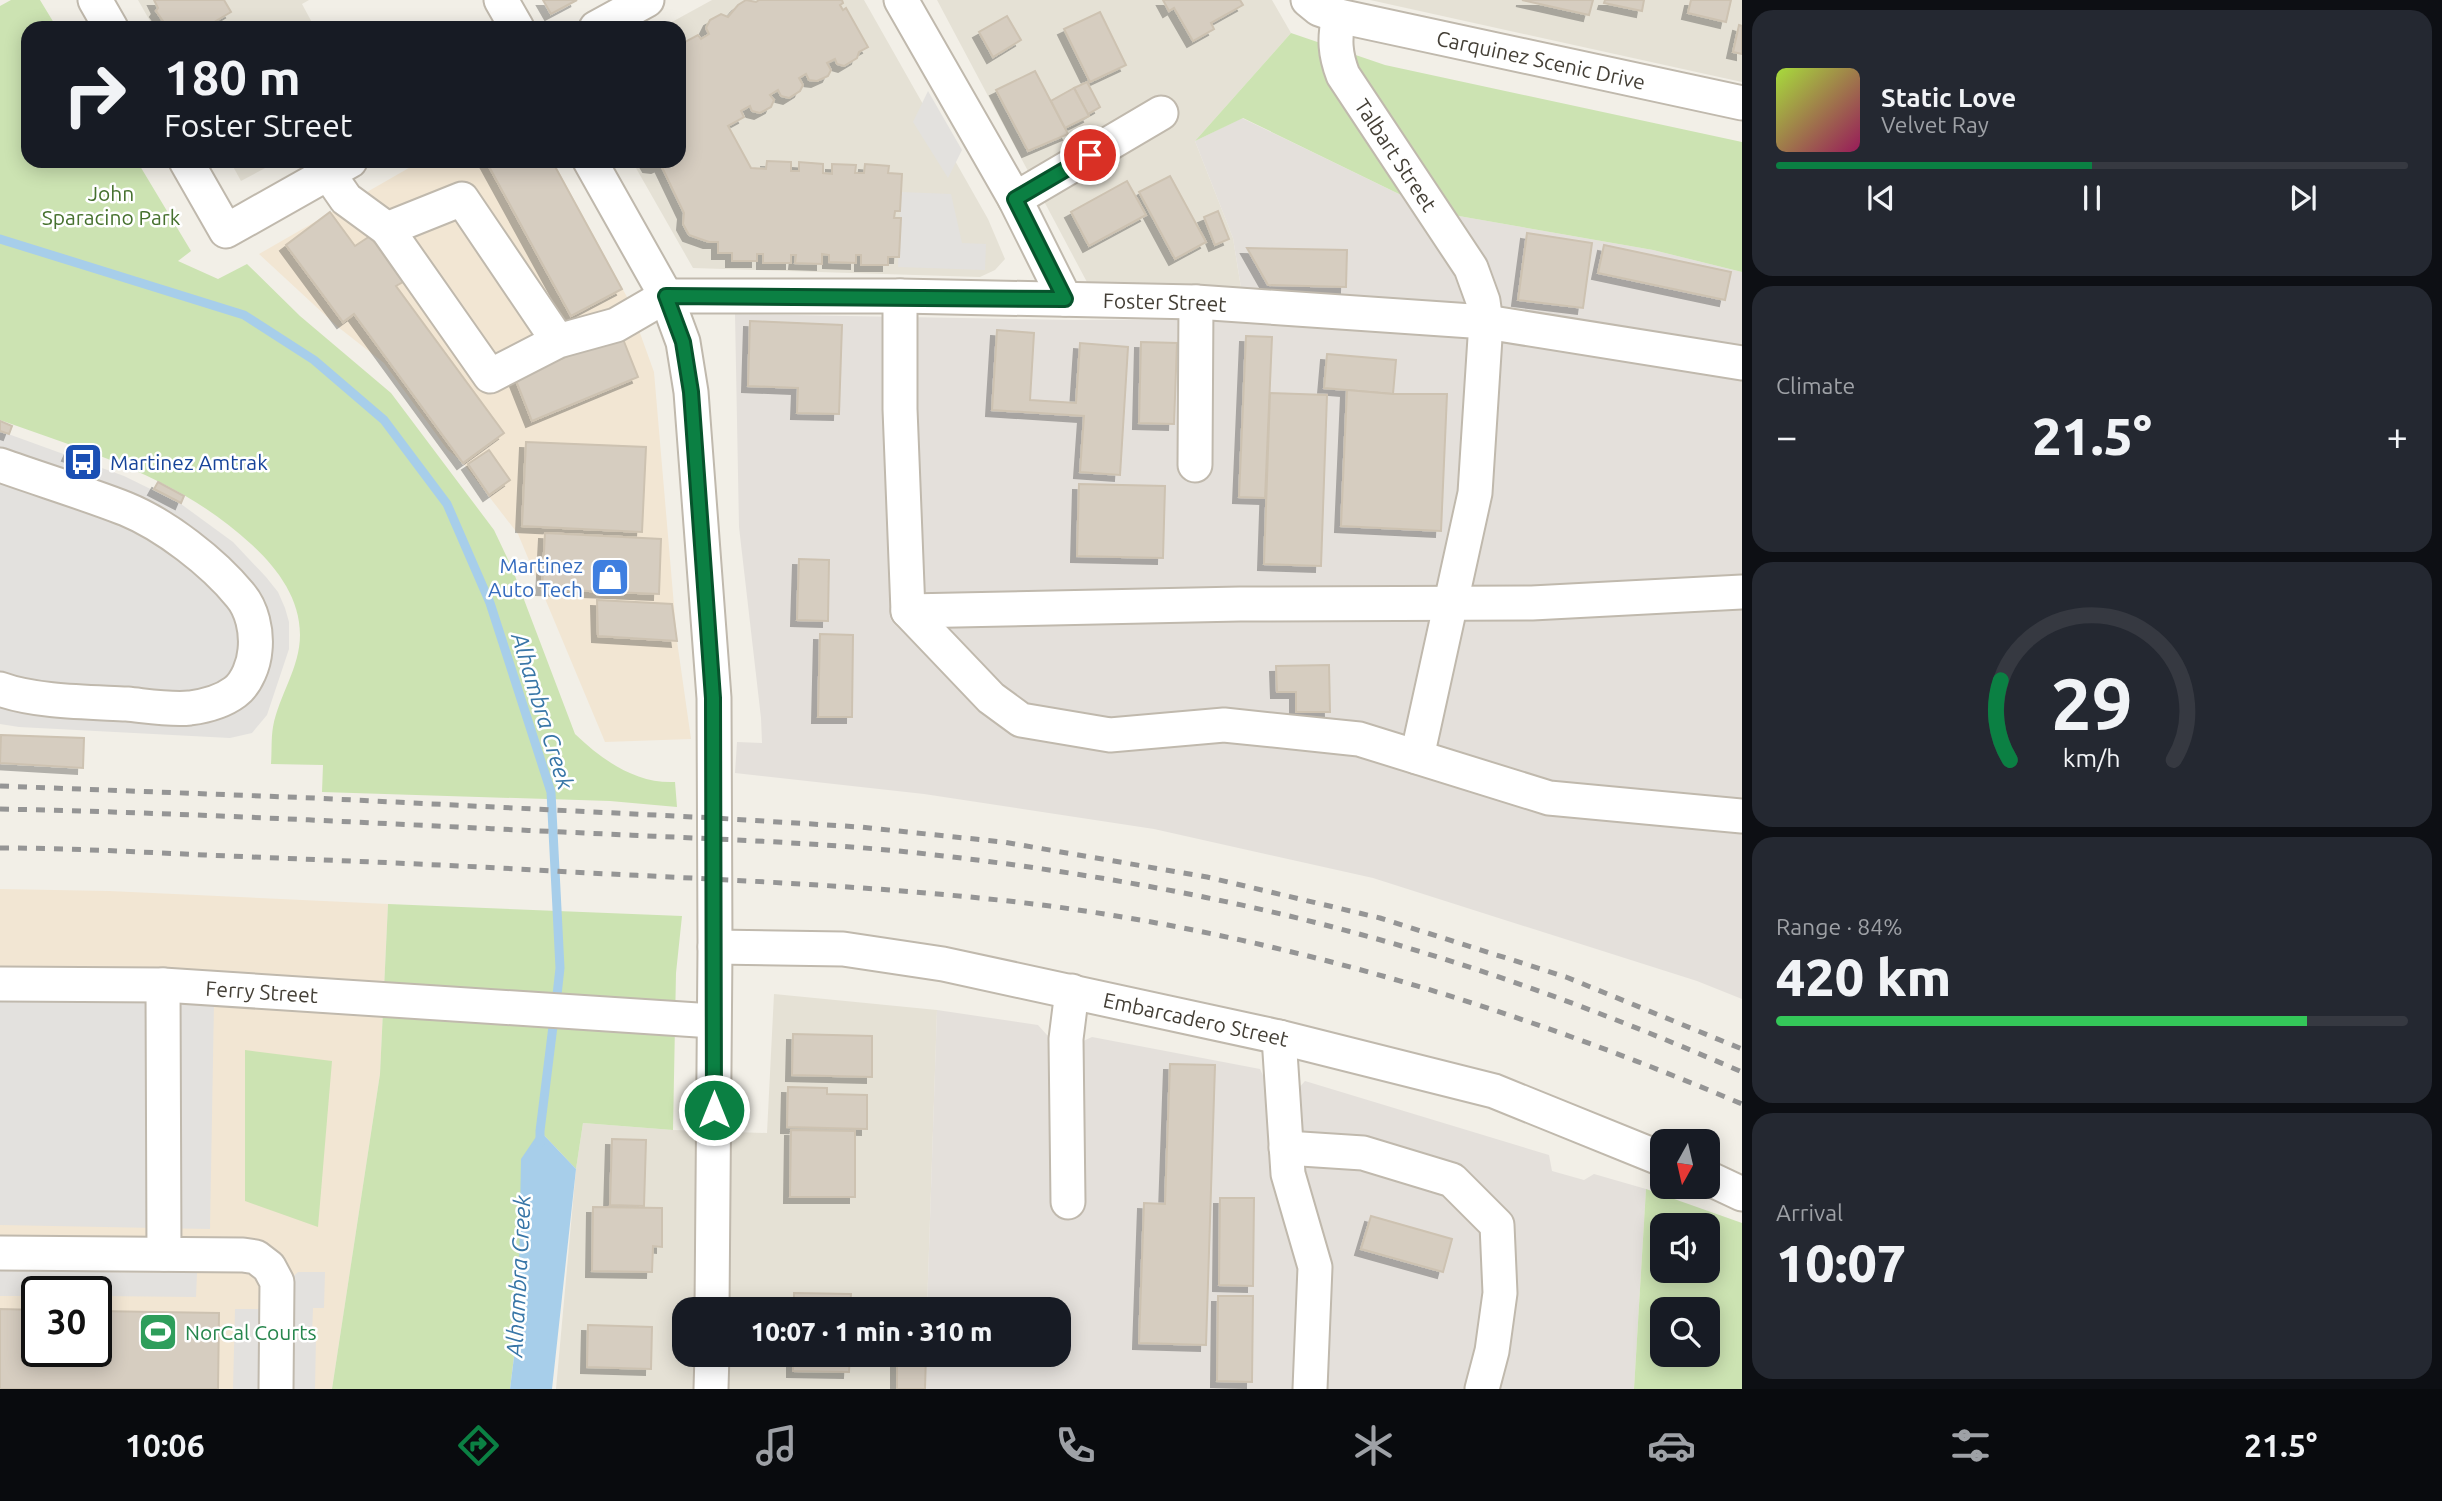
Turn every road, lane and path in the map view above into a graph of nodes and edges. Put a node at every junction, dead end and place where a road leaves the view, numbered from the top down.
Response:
1 (95, 0) edge
2 (501, 0) edge
3 (647, 0) edge
4 (901, 0) edge
5 (1308, 0) edge
6 (1371, 0) edge
7 (1339, 16) junction
8 (107, 21) edge
9 (513, 21) edge
10 (609, 21) edge
11 (1742, 103) edge
12 (1161, 113) dead end
13 (190, 168) edge
14 (337, 168) edge
15 (339, 168) edge
16 (594, 168) edge
17 (1015, 199) junction
18 (387, 229) junction
19 (666, 296) junction
20 (900, 296) junction
21 (1065, 299) junction
22 (1196, 302) junction
23 (1486, 322) junction
24 (558, 341) junction
25 (1742, 363) edge
26 (0, 465) edge
27 (1195, 465) dead end
28 (1742, 592) edge
29 (1450, 604) junction
30 (908, 611) junction
31 (0, 690) edge
32 (1417, 757) junction
33 (1742, 816) edge
34 (715, 947) junction
35 (0, 984) edge
36 (163, 985) junction
37 (1072, 991) junction
38 (713, 1021) junction
39 (1279, 1037) junction
40 (1286, 1148) junction
41 (1650, 1154) edge
42 (1720, 1184) edge
43 (1742, 1194) edge
44 (1068, 1202) dead end
45 (0, 1254) edge
46 (164, 1254) junction
47 (712, 1297) edge
48 (712, 1367) edge
49 (276, 1389) edge
50 (711, 1389) edge
51 (1310, 1389) edge
52 (1482, 1389) edge

1 - 8 street
2 - 9 street
3 - 10 street
4 - 17 street
5 - 7 street
6 - 7 street
7 - 11 street, Carquinez Scenic Drive
7 - 23 street, Talbart Street
12 - 17 street
13 - 14 street
15 - 18 street
16 - 19 street
17 - 21 street
18 - 24 street
18 - 24 street
19 - 20 street, Foster Street
19 - 24 street
19 - 34 street
20 - 21 street, Foster Street
20 - 30 street
21 - 22 street, Foster Street
22 - 23 street, Foster Street
22 - 27 street
23 - 25 street, Foster Street
23 - 29 street, Talbart Street
26 - 31 street
28 - 29 street
29 - 30 street
29 - 32 street, Talbart Street
30 - 32 street
32 - 33 street
34 - 37 street, Embarcadero Street
34 - 38 street
35 - 36 street, Ferry Street
36 - 38 street, Ferry Street
36 - 46 street
37 - 39 street, Embarcadero Street
37 - 44 street
38 - 47 street
39 - 40 street
39 - 41 street, Embarcadero Street
40 - 51 street
40 - 52 street
42 - 43 street
45 - 46 street
46 - 49 street
48 - 50 street

